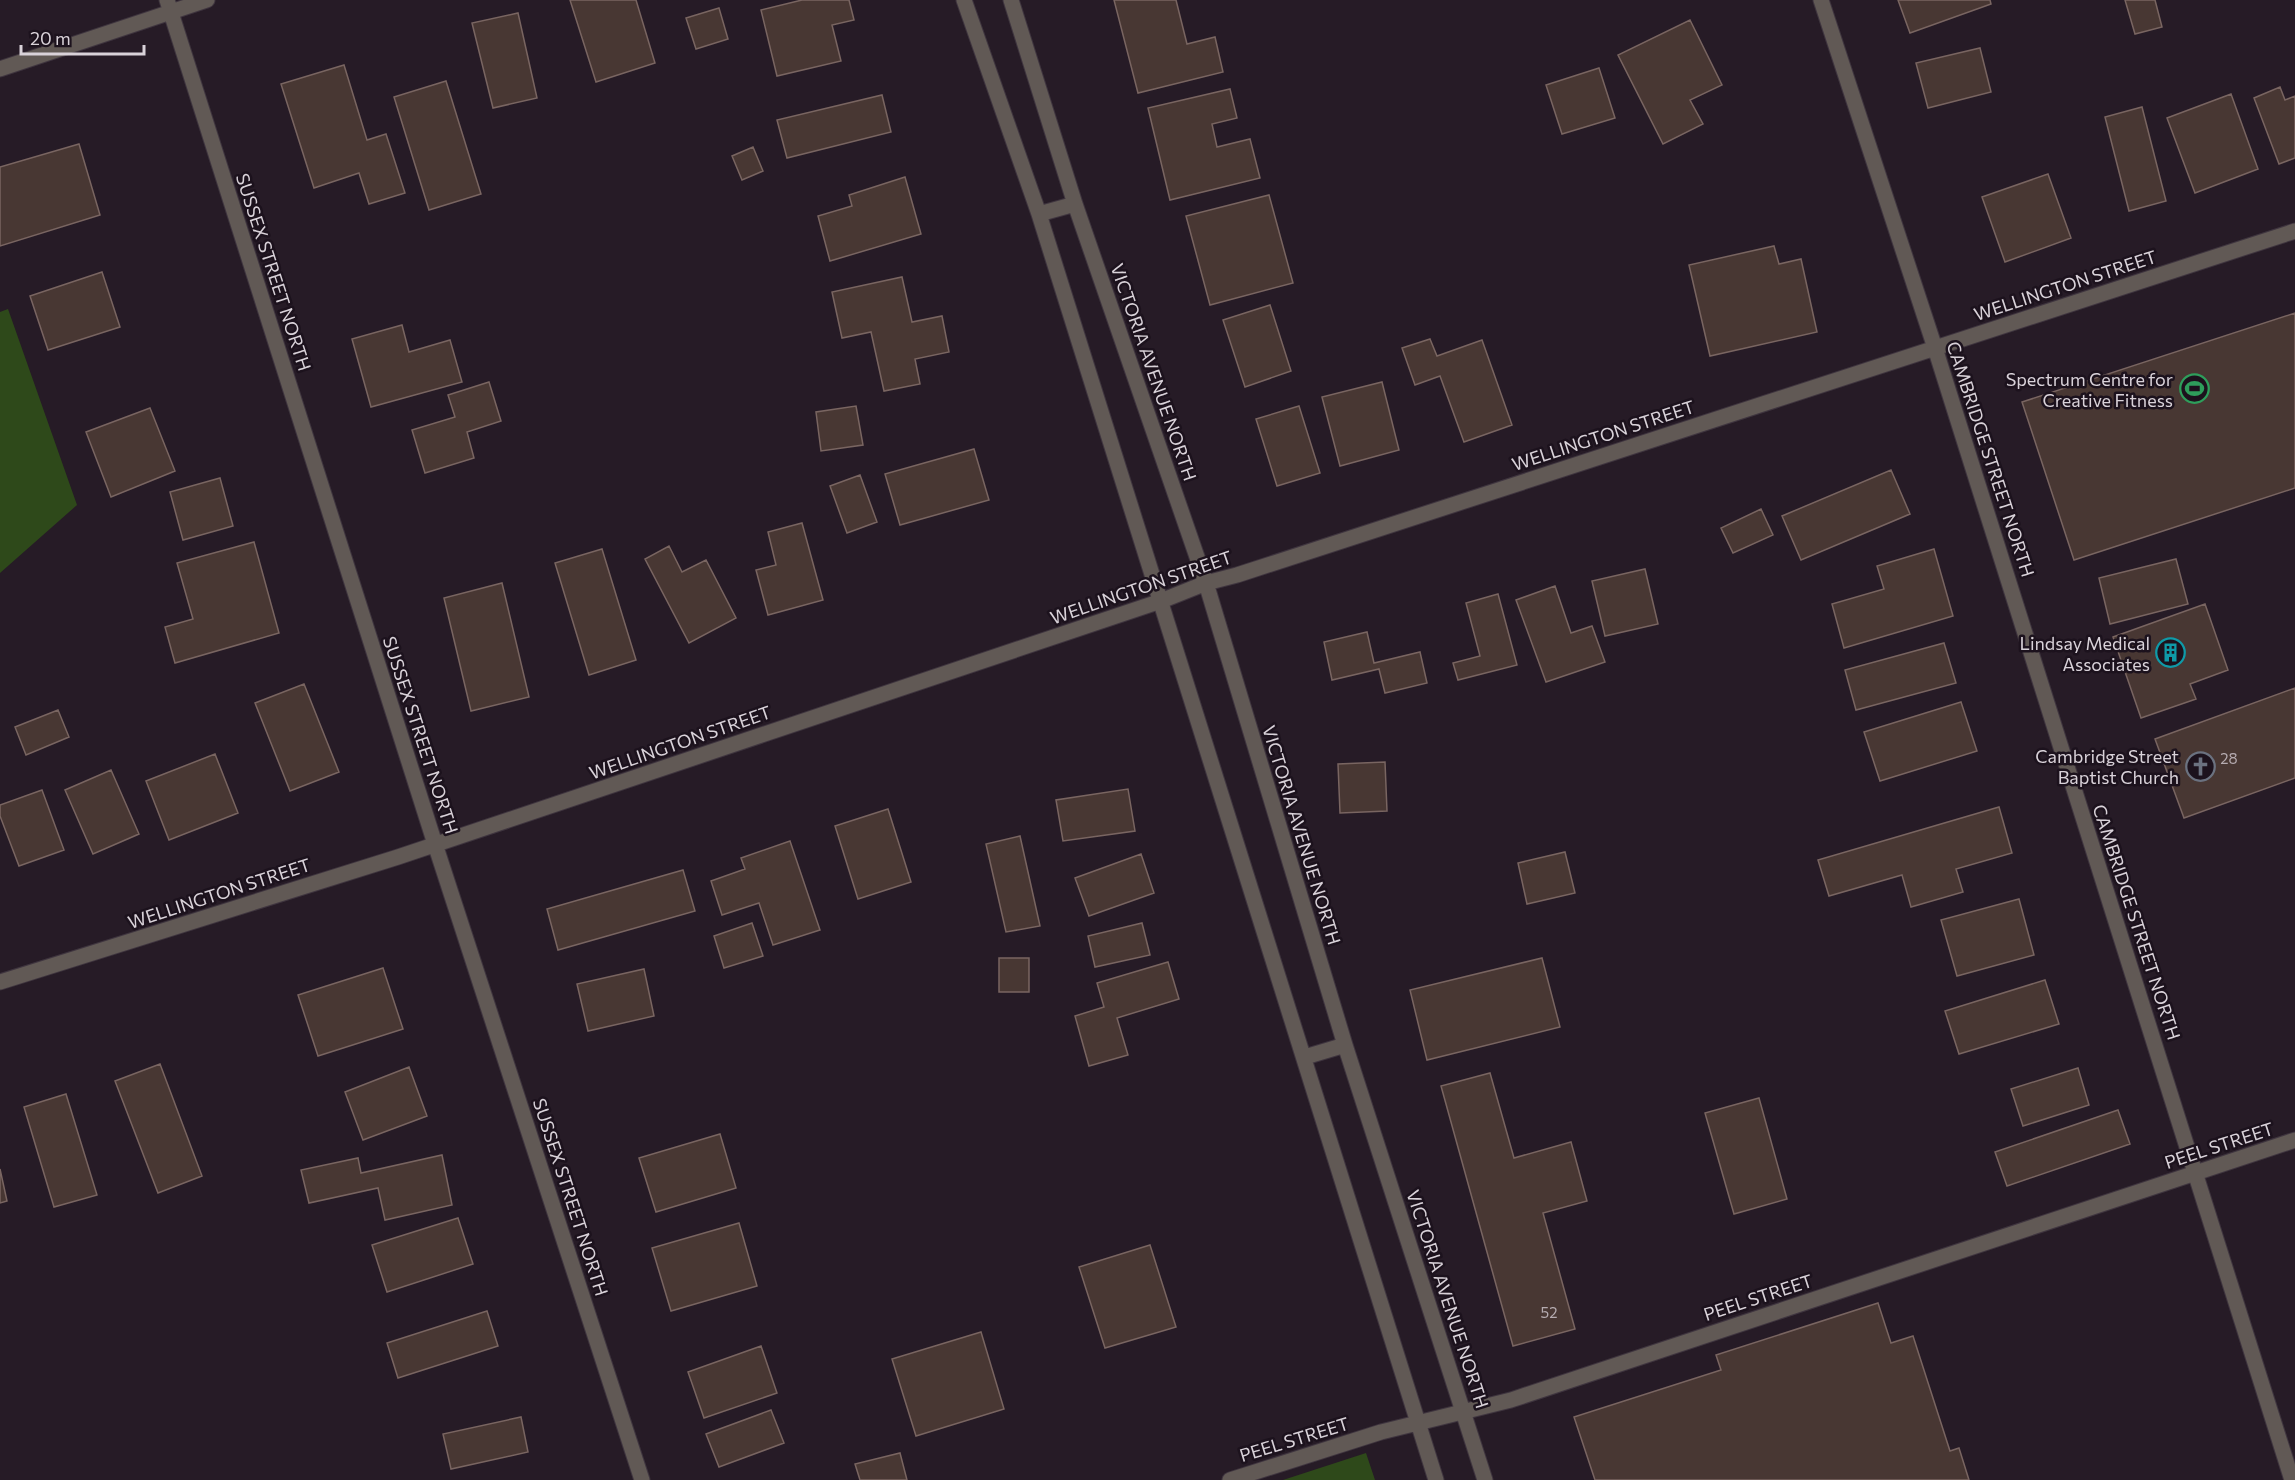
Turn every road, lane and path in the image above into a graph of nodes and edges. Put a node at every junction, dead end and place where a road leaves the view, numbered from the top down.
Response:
1 (207, 0) edge
2 (964, 0) edge
3 (1011, 0) edge
4 (1821, 0) edge
5 (169, 6) edge
6 (0, 69) edge
7 (1075, 204) junction
8 (1039, 214) junction
9 (2295, 231) edge
10 (1935, 348) junction
11 (1206, 583) junction
12 (1161, 601) junction
13 (435, 844) junction
14 (0, 982) edge
15 (1345, 1045) junction
16 (1305, 1057) junction
17 (2295, 1140) edge
18 (2196, 1173) junction
19 (1464, 1410) junction
20 (1418, 1423) junction
21 (642, 1480) edge
22 (1230, 1480) edge
23 (1436, 1480) edge
24 (1485, 1480) edge
25 (2292, 1480) edge

1 - 5 street
2 - 8 street
3 - 7 street, VICTORIA AVENUE NORTH
4 - 10 street, CAMBRIDGE STREET NORTH
5 - 6 street
5 - 13 street, SUSSEX STREET NORTH
7 - 8 street
7 - 11 street, VICTORIA AVENUE NORTH
8 - 12 street
9 - 10 street, WELLINGTON STREET
10 - 11 street, WELLINGTON STREET
10 - 18 street, CAMBRIDGE STREET NORTH
11 - 12 street, WELLINGTON STREET
11 - 15 street, VICTORIA AVENUE NORTH
12 - 13 street, WELLINGTON STREET
12 - 16 street
13 - 14 street, WELLINGTON STREET
13 - 21 street, SUSSEX STREET NORTH
15 - 16 street
15 - 19 street, VICTORIA AVENUE NORTH
16 - 20 street
17 - 18 street, PEEL STREET
18 - 19 street, PEEL STREET
18 - 25 street, CAMBRIDGE STREET NORTH
19 - 20 street, PEEL STREET
19 - 24 street, VICTORIA AVENUE NORTH
20 - 22 street, PEEL STREET
20 - 23 street

